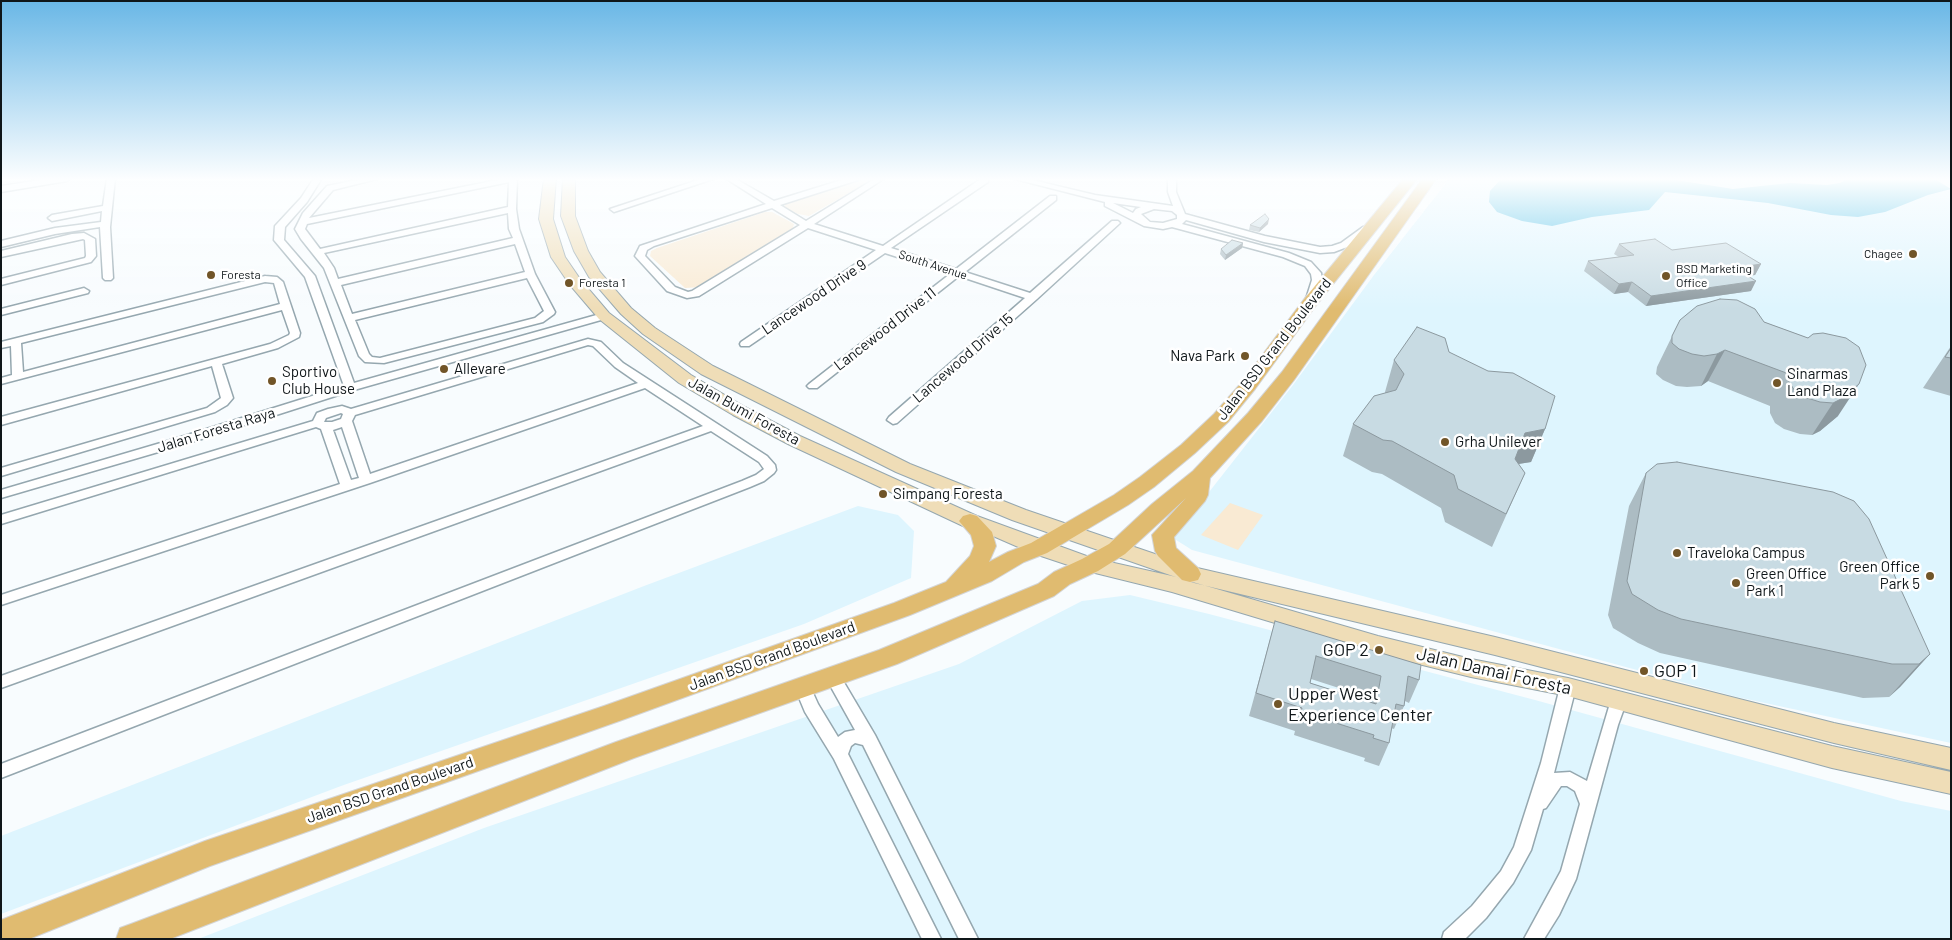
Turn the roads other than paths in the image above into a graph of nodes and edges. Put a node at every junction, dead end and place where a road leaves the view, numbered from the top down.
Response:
1 (284, 222) edge
2 (302, 222) edge
3 (454, 222) edge
4 (514, 222) edge
5 (547, 222) edge
6 (570, 222) edge
7 (719, 222) edge
8 (801, 222) edge
9 (809, 222) edge
10 (925, 222) edge
11 (1022, 222) edge
12 (1145, 222) edge
13 (1179, 222) edge
14 (1205, 222) edge
15 (1399, 222) edge
16 (1116, 223) dead end
17 (1374, 223) joint
18 (106, 224) joint
19 (805, 224) junction
20 (1174, 225) junction
21 (1230, 230) junction
22 (1223, 238) junction
23 (1264, 239) junction
24 (518, 240) junction
25 (1, 244) edge
26 (1257, 248) junction
27 (884, 250) junction
28 (317, 252) junction
29 (1, 254) edge
30 (956, 273) junction
31 (530, 274) junction
32 (108, 278) dead end
33 (1, 282) edge
34 (335, 283) junction
35 (84, 291) dead end
36 (1032, 297) junction
37 (1310, 301) junction
38 (286, 306) junction
39 (1, 312) edge
40 (604, 316) junction
41 (349, 318) junction
42 (16, 342) junction
43 (745, 344) dead end
44 (1, 345) edge
45 (216, 362) junction
46 (18, 377) junction
47 (1, 381) edge
48 (647, 384) junction
49 (813, 386) dead end
50 (350, 388) junction
51 (324, 397) junction
52 (332, 411) junction
53 (348, 417) junction
54 (893, 420) dead end
55 (1, 421) edge
56 (322, 425) junction
57 (713, 426) junction
58 (1, 472) edge
59 (1200, 476) junction
60 (366, 480) junction
61 (347, 486) junction
62 (1, 494) edge
63 (1, 520) edge
64 (970, 521) junction
65 (1068, 532) junction
66 (1040, 548) junction
67 (1117, 549) junction
68 (1090, 565) junction
69 (1190, 574) junction
70 (949, 590) junction
71 (1, 600) edge
72 (834, 678) junction
73 (1, 682) edge
74 (1568, 687) junction
75 (803, 688) junction
76 (1619, 700) junction
77 (869, 740) junction
78 (840, 754) junction
79 (1951, 759) edge
80 (1, 771) edge
81 (1951, 783) edge
82 (1589, 804) junction
83 (1533, 813) junction
84 (1, 935) edge
85 (131, 939) edge
86 (932, 939) edge
87 (969, 939) edge
88 (1451, 939) edge
89 (1534, 939) edge

1 - 50 street
2 - 28 street
3 - 28 street
4 - 24 street
5 - 40 main road, Jalan Bumi Foresta
6 - 65 main road, Jalan Bumi Foresta
7 - 19 street
8 - 19 street, South Avenue
9 - 19 street
10 - 27 street, Lancewood Drive 9
11 - 30 street, Lancewood Drive 11
12 - 20 street
13 - 20 street
14 - 21 street
15 - 59 main road, Jalan BSD Grand Boulevard
16 - 36 street, Lancewood Drive 15
17 - 23 street
17 - 37 main road, Jalan BSD Grand Boulevard
18 - 25 street
18 - 32 street
19 - 27 street, South Avenue
20 - 22 street
21 - 22 street
21 - 23 street
22 - 26 street
23 - 26 street
24 - 31 street
24 - 34 street
26 - 37 street
27 - 30 street, South Avenue
27 - 43 street, Lancewood Drive 9
28 - 34 street
29 - 33 street
30 - 36 street, South Avenue
30 - 49 street, Lancewood Drive 11
31 - 41 street
31 - 41 street
34 - 41 street
35 - 39 street
36 - 54 street, Lancewood Drive 15
37 - 65 main road, Jalan BSD Grand Boulevard
38 - 42 street
38 - 45 street
38 - 46 street
40 - 50 street, Jalan Foresta Raya
40 - 64 main road, Jalan Bumi Foresta
42 - 44 street
42 - 46 street
45 - 55 street
45 - 58 street
46 - 47 street
48 - 53 street
48 - 57 street
48 - 60 street
50 - 51 street, Jalan Foresta Raya
51 - 52 street
51 - 62 street, Jalan Foresta Raya
52 - 53 street
52 - 56 street
53 - 56 street
53 - 60 street
56 - 61 street
56 - 63 street
57 - 73 street
57 - 80 street
59 - 67 main road, Jalan BSD Grand Boulevard
59 - 69 main road
60 - 61 street
61 - 71 street
64 - 66 main road, Jalan Bumi Foresta
64 - 70 main road
65 - 66 main road, Jalan BSD Grand Boulevard
65 - 67 main road, Jalan Damai Foresta
66 - 68 main road, Jalan Damai Foresta
66 - 70 main road, Jalan BSD Grand Boulevard
67 - 68 main road, Jalan BSD Grand Boulevard
67 - 69 main road, Jalan Damai Foresta
68 - 72 main road, Jalan BSD Grand Boulevard
68 - 74 main road, Jalan Damai Foresta
69 - 79 main road, Jalan Damai Foresta
70 - 84 main road, Jalan BSD Grand Boulevard
72 - 75 main road, Jalan BSD Grand Boulevard
72 - 77 street
74 - 76 main road, Jalan Damai Foresta
74 - 83 street
75 - 78 street
75 - 85 main road, Jalan BSD Grand Boulevard
76 - 81 main road, Jalan Damai Foresta
76 - 82 street
77 - 78 street
77 - 87 street
78 - 86 street
82 - 83 street
82 - 89 street
83 - 88 street

